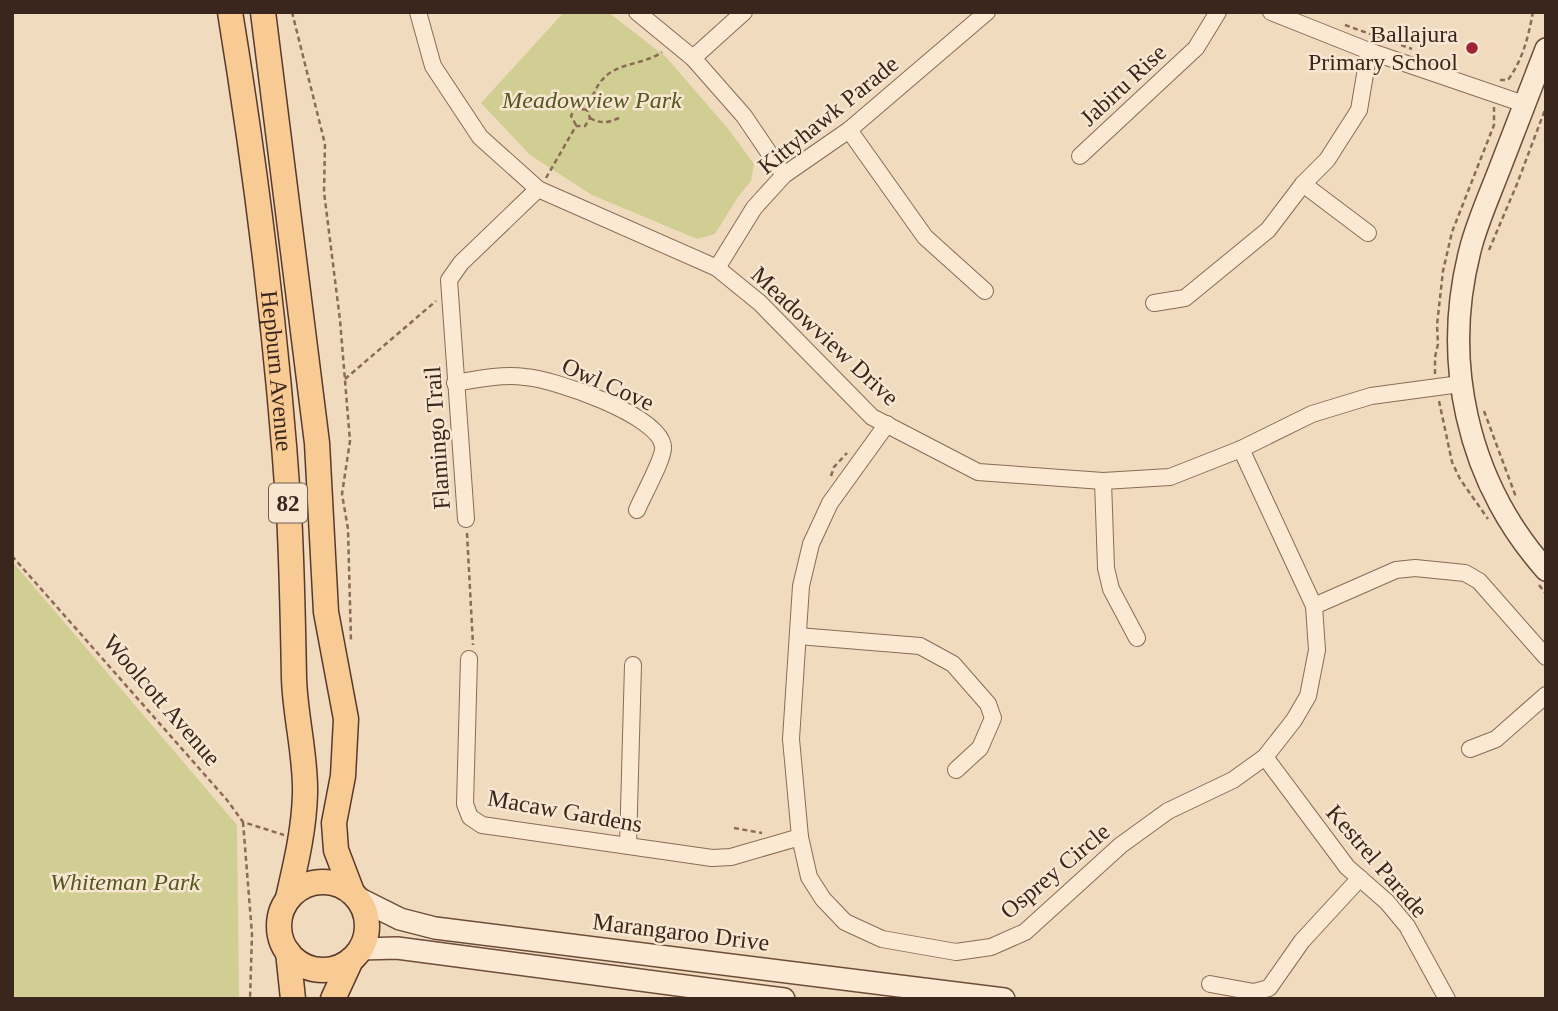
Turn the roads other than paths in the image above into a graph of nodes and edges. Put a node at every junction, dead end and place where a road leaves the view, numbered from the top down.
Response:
1 (230, 12) edge
2 (263, 12) edge
3 (418, 12) edge
4 (637, 12) edge
5 (744, 12) edge
6 (987, 12) edge
7 (1218, 12) edge
8 (1271, 12) edge
9 (1546, 49) edge
10 (1369, 51) junction
11 (694, 58) junction
12 (1524, 104) junction
13 (849, 130) junction
14 (1080, 156) dead end
15 (784, 174) junction
16 (540, 181) junction
17 (1303, 184) junction
18 (1368, 233) dead end
19 (717, 268) junction
20 (985, 291) dead end
21 (1154, 303) dead end
22 (455, 383) junction
23 (1460, 384) junction
24 (887, 424) junction
25 (1241, 449) junction
26 (1103, 481) junction
27 (637, 510) dead end
28 (466, 519) road end
29 (1546, 570) edge
30 (1314, 606) junction
31 (798, 636) junction
32 (1137, 638) dead end
33 (1546, 657) edge
34 (469, 659) road end
35 (634, 665) dead end
36 (1546, 695) edge
37 (1469, 748) dead end
38 (1265, 757) junction
39 (956, 770) dead end
40 (800, 837) junction
41 (628, 846) junction
42 (1360, 878) junction
43 (354, 895) junction
44 (288, 898) junction
45 (288, 952) junction
46 (356, 954) junction
47 (789, 972) junction
48 (1210, 985) dead end
49 (293, 999) edge
50 (333, 999) edge
51 (785, 999) edge
52 (1004, 999) edge
53 (1447, 999) edge

1 - 44 main road, Hepburn Avenue / 82
2 - 43 main road, Hepburn Avenue / 82
3 - 16 street, Meadowview Drive
4 - 11 street
5 - 11 street
6 - 13 street, Kittyhawk Parade
7 - 14 street, Jabiru Rise
8 - 10 street
9 - 12 main road
10 - 12 street
10 - 17 street
11 - 15 street
12 - 23 main road
13 - 15 street, Kittyhawk Parade
13 - 20 street
15 - 19 street, Kittyhawk Parade
16 - 19 street, Meadowview Drive
16 - 22 street, Flamingo Trail
17 - 18 street
17 - 21 street
19 - 24 street, Meadowview Drive
22 - 27 street, Owl Cove
22 - 28 street, Flamingo Trail
23 - 25 street, Meadowview Drive
23 - 29 main road
24 - 26 street, Meadowview Drive
24 - 31 street, Osprey Circle
25 - 26 street, Meadowview Drive
25 - 30 street, Osprey Circle
26 - 32 street
30 - 33 street
30 - 38 street, Osprey Circle
31 - 39 street
31 - 40 street, Osprey Circle
34 - 41 street, Macaw Gardens
35 - 41 street
36 - 37 street
38 - 40 street, Osprey Circle
38 - 42 street, Kestrel Parade
40 - 41 street, Macaw Gardens
42 - 48 street
42 - 53 street, Kestrel Parade
43 - 44 main road
43 - 46 main road, 82
43 - 47 main road, Marangaroo Drive
44 - 45 main road, 82
45 - 46 main road
45 - 49 main road, 82
46 - 50 main road, 82
46 - 51 main road
47 - 51 main road
47 - 52 main road, Marangaroo Drive

